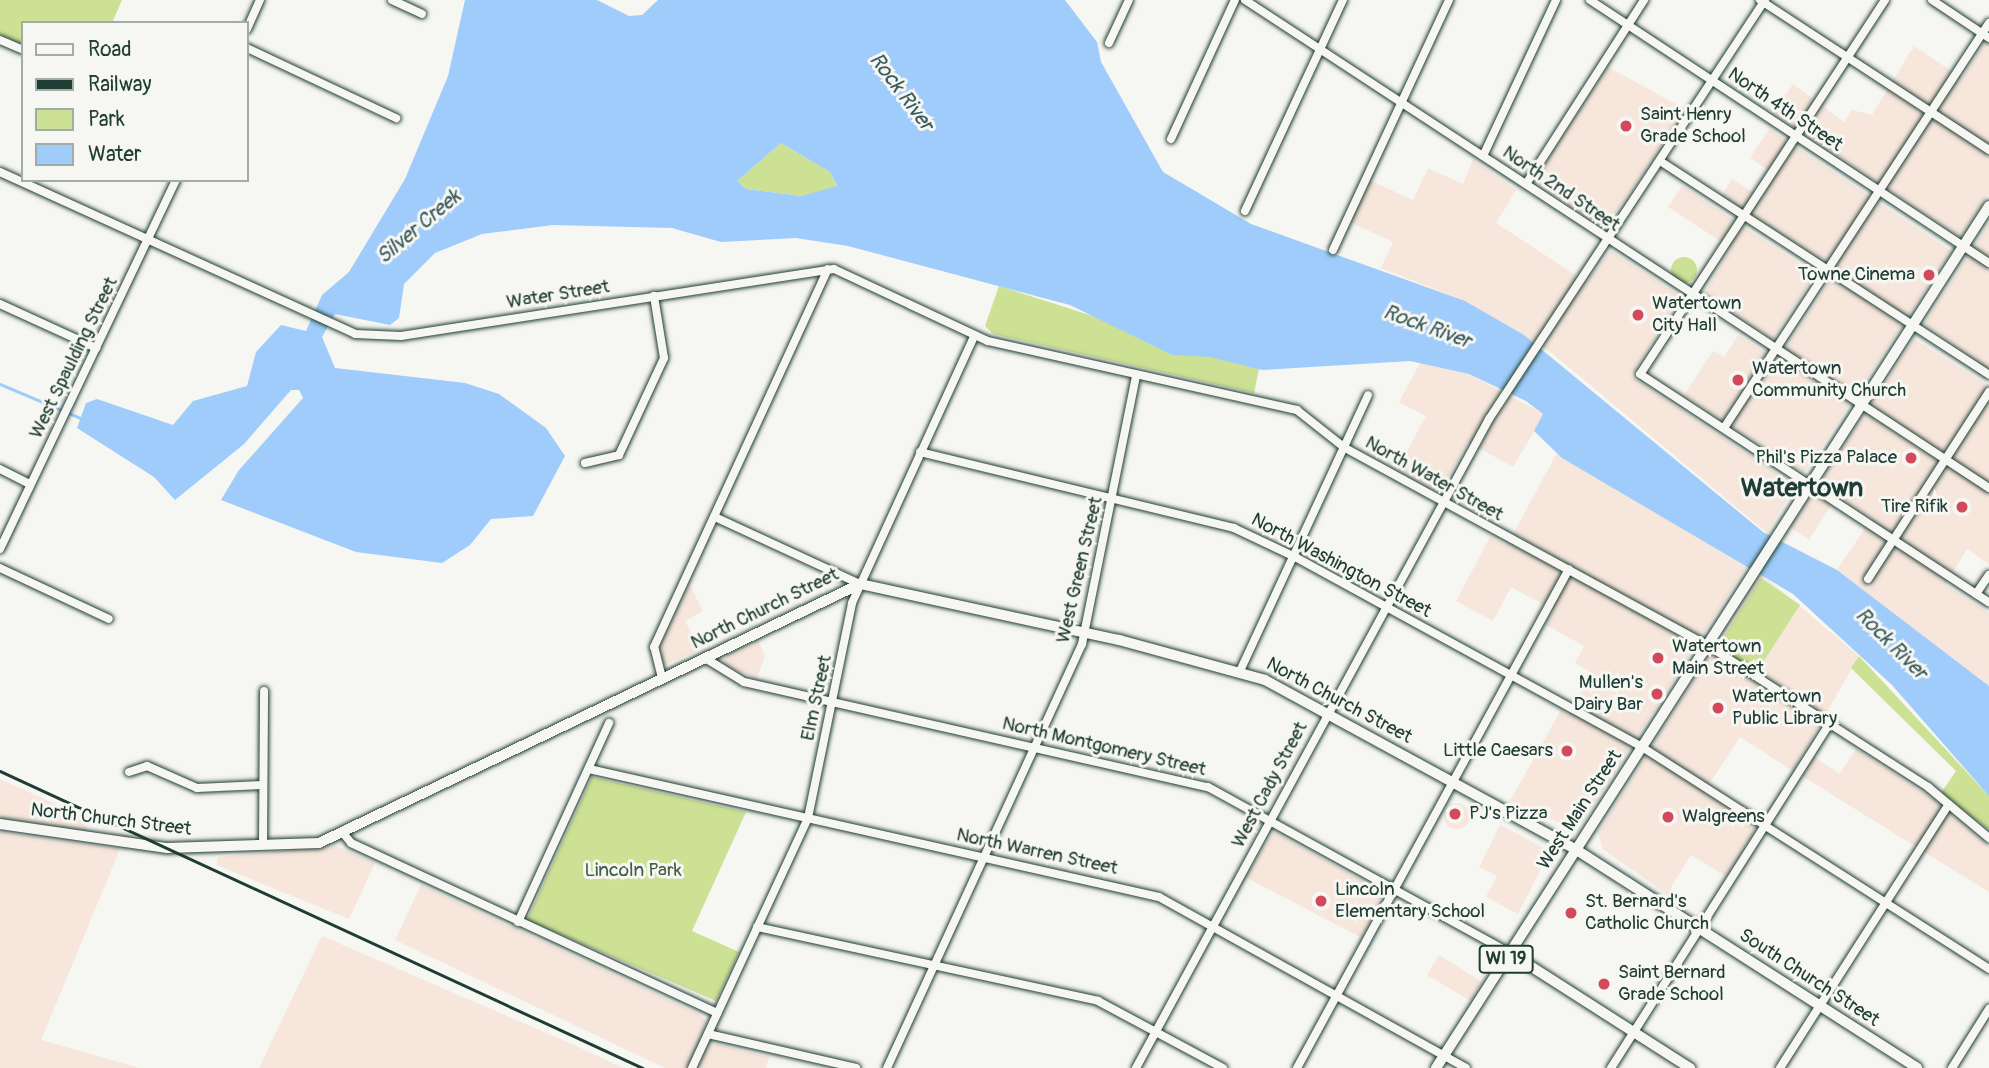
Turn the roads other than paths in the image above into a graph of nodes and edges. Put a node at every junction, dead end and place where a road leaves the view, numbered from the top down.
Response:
1 (260, 0) edge
2 (392, 0) edge
3 (1129, 0) edge
4 (1235, 0) edge
5 (1245, 0) edge
6 (1343, 0) edge
7 (1449, 0) edge
8 (1556, 0) edge
9 (1590, 0) edge
10 (1644, 0) edge
11 (1885, 0) edge
12 (1932, 0) edge
13 (1763, 1) edge
14 (422, 14) dead end
15 (1989, 23) edge
16 (1626, 26) junction
17 (248, 27) edge
18 (1986, 35) edge
19 (0, 40) edge
20 (1109, 43) dead end
21 (248, 48) edge
22 (21, 49) edge
23 (1320, 49) junction
24 (1848, 58) junction
25 (1712, 81) junction
26 (1402, 102) junction
27 (1931, 111) junction
28 (396, 118) dead end
29 (1796, 136) junction
30 (1171, 139) dead end
31 (1989, 150) edge
32 (1483, 156) junction
33 (1660, 161) junction
34 (0, 172) edge
35 (21, 182) edge
36 (22, 182) edge
37 (175, 182) edge
38 (1526, 184) junction
39 (1878, 191) junction
40 (1989, 206) edge
41 (1245, 211) dead end
42 (1744, 216) junction
43 (148, 240) junction
44 (1607, 240) junction
45 (1963, 246) junction
46 (1333, 250) dead end
47 (1989, 263) edge
48 (828, 269) junction
49 (1826, 269) junction
50 (1692, 295) junction
51 (654, 296) junction
52 (0, 304) edge
53 (1911, 326) junction
54 (974, 336) junction
55 (96, 348) junction
56 (1776, 348) junction
57 (1136, 375) junction
58 (1989, 375) edge
59 (1989, 392) edge
60 (1368, 395) dead end
61 (1860, 404) junction
62 (1724, 428) junction
63 (1345, 448) junction
64 (920, 452) junction
65 (1945, 459) junction
66 (586, 463) dead end
67 (0, 468) edge
68 (30, 484) junction
69 (1807, 485) junction
70 (1989, 488) edge
71 (1114, 496) junction
72 (1443, 501) junction
73 (715, 517) junction
74 (1893, 540) junction
75 (0, 549) edge
76 (1294, 557) junction
77 (0, 568) edge
78 (1569, 569) junction
79 (1989, 575) edge
80 (1868, 579) dead end
81 (860, 584) junction
82 (1976, 594) junction
83 (1989, 602) edge
84 (1386, 606) junction
85 (109, 619) dead end
86 (1085, 634) junction
87 (1707, 645) junction
88 (705, 658) junction
89 (1240, 671) junction
90 (1512, 676) junction
91 (662, 678) junction
92 (264, 691) dead end
93 (834, 701) junction
94 (1325, 713) junction
95 (609, 723) dead end
96 (1829, 724) junction
97 (1035, 746) junction
98 (1643, 747) junction
99 (589, 769) junction
100 (129, 772) dead end
101 (1453, 782) junction
102 (262, 785) junction
103 (1949, 804) junction
104 (808, 818) junction
105 (1268, 821) junction
106 (0, 824) edge
107 (1766, 825) junction
108 (343, 833) junction
109 (1989, 838) edge
110 (263, 845) junction
111 (1575, 849) junction
112 (984, 857) junction
113 (1396, 890) junction
114 (1886, 902) junction
115 (518, 922) junction
116 (1215, 924) junction
117 (757, 927) junction
118 (1701, 929) junction
119 (1510, 953) junction
120 (933, 966) junction
121 (1989, 969) edge
122 (1335, 994) junction
123 (1820, 1006) junction
124 (1989, 1009) edge
125 (717, 1013) junction
126 (1157, 1030) junction
127 (1633, 1032) junction
128 (708, 1034) junction
129 (1445, 1055) junction
130 (692, 1068) edge
131 (856, 1068) edge
132 (887, 1068) edge
133 (1136, 1068) edge
134 (1223, 1068) edge
135 (1297, 1068) edge
136 (1437, 1068) edge
137 (1466, 1068) edge
138 (1611, 1068) edge
139 (1690, 1068) edge
140 (1780, 1068) edge
141 (1917, 1068) edge
142 (1952, 1068) edge

1 - 17 street
2 - 14 street
3 - 20 street
4 - 30 street
5 - 23 street, North 2nd Street
6 - 23 street
7 - 26 street
8 - 32 street
9 - 16 street, North 4th Street
10 - 16 street
11 - 24 street
12 - 18 street
13 - 24 street
13 - 25 street, West Cady Street
15 - 18 street
16 - 25 street, North 4th Street
16 - 38 street
18 - 27 street
19 - 22 street
21 - 28 street
23 - 26 street, North 2nd Street
23 - 41 street
24 - 27 street
24 - 29 street
25 - 29 street, North 4th Street
25 - 33 street, West Cady Street
26 - 32 street, North 2nd Street
26 - 46 street
27 - 31 street
27 - 39 street
29 - 39 street, North 4th Street
29 - 42 street
32 - 38 street, North 2nd Street
33 - 42 street
33 - 44 street, West Cady Street
34 - 35 street, Water Street
36 - 43 street, Water Street
37 - 43 street, West Spaulding Street
38 - 44 street, North 2nd Street
39 - 45 street, North 4th Street
39 - 49 street
40 - 45 main road, WI 19
42 - 49 street
42 - 50 street
43 - 51 street, Water Street
43 - 55 street, West Spaulding Street
44 - 50 street, North 2nd Street
44 - 72 street, West Cady Street
45 - 47 street, North 4th Street
45 - 53 main road, WI 19
48 - 51 street, Water Street
48 - 54 street
48 - 73 street
49 - 53 street
49 - 56 street
50 - 56 street, North 2nd Street
50 - 62 street
51 - 66 street
52 - 55 street
53 - 58 street
53 - 61 main road, WI 19
54 - 57 street
54 - 64 street, Elm Street
55 - 68 street, West Spaulding Street
56 - 61 street, North 2nd Street
56 - 62 street
57 - 63 street, North Water Street
57 - 71 street, West Green Street
59 - 65 street
60 - 63 street
61 - 65 street, North 2nd Street
61 - 69 main road, WI 19
62 - 69 street
63 - 72 street, North Water Street
63 - 76 street
64 - 71 street, North Washington Street
64 - 81 street, Elm Street
65 - 70 street, North 2nd Street
65 - 74 street
67 - 68 street
68 - 75 street, West Spaulding Street
69 - 74 street
69 - 87 main road, West Main Street / WI 19
71 - 76 street, North Washington Street
71 - 86 street, West Green Street
72 - 78 street, North Water Street
72 - 84 street, West Cady Street
73 - 81 street
73 - 91 street
74 - 80 street
74 - 82 street
76 - 84 street, North Washington Street
76 - 89 street
77 - 85 street
78 - 87 street, North Water Street
78 - 90 street
79 - 82 street
81 - 86 main road, North Church Street
81 - 88 main road, North Church Street
81 - 93 street, Elm Street
82 - 83 street
84 - 90 street, North Washington Street
84 - 94 street, West Cady Street
86 - 89 main road, North Church Street
86 - 97 street, West Green Street
87 - 96 street, North Water Street
87 - 98 main road, West Main Street / WI 19
88 - 91 main road, North Church Street
88 - 93 street, North Montgomery Street
89 - 94 main road, North Church Street
90 - 98 street, North Washington Street
90 - 101 street
91 - 108 main road, North Church Street
92 - 102 street
93 - 97 street, North Montgomery Street
93 - 104 street, Elm Street
94 - 101 main road, North Church Street
94 - 105 street, West Cady Street
95 - 99 street
96 - 103 street, North Water Street
96 - 107 street
97 - 105 street, North Montgomery Street
97 - 112 street, West Green Street
98 - 107 street, North Washington Street
98 - 111 main road, West Main Street / WI 19
99 - 104 street, North Warren Street
99 - 115 street
100 - 102 street
101 - 111 main road, North Church Street
101 - 113 street
102 - 110 street
103 - 109 street, North Water Street
103 - 114 street
104 - 112 street, North Warren Street
104 - 117 street, Elm Street
105 - 113 street, North Montgomery Street
105 - 116 street, West Cady Street
106 - 110 main road, North Church Street
107 - 114 street, North Washington Street
107 - 118 street
108 - 110 main road, North Church Street
108 - 115 street
111 - 118 main road, South Church Street
111 - 119 main road, West Main Street / WI 19
112 - 116 street, North Warren Street
112 - 120 street, West Green Street
113 - 119 street, North Montgomery Street
113 - 122 street
114 - 121 street, North Washington Street
114 - 123 street
115 - 125 street
116 - 122 street, North Warren Street
116 - 126 street, West Cady Street
117 - 120 street
117 - 125 street, Elm Street
118 - 123 main road, South Church Street
118 - 127 street
119 - 127 main road
119 - 129 main road, West Main Street / WI 19
120 - 126 street
120 - 132 street, West Green Street
122 - 129 street, North Warren Street
122 - 135 street
123 - 140 street
123 - 141 main road, South Church Street
124 - 142 street
125 - 128 street, Elm Street
126 - 133 street, West Cady Street
126 - 134 street
127 - 138 street
127 - 139 main road
128 - 130 street, Elm Street
128 - 131 street
129 - 136 main road, West Main Street / WI 19
129 - 137 street, North Warren Street

